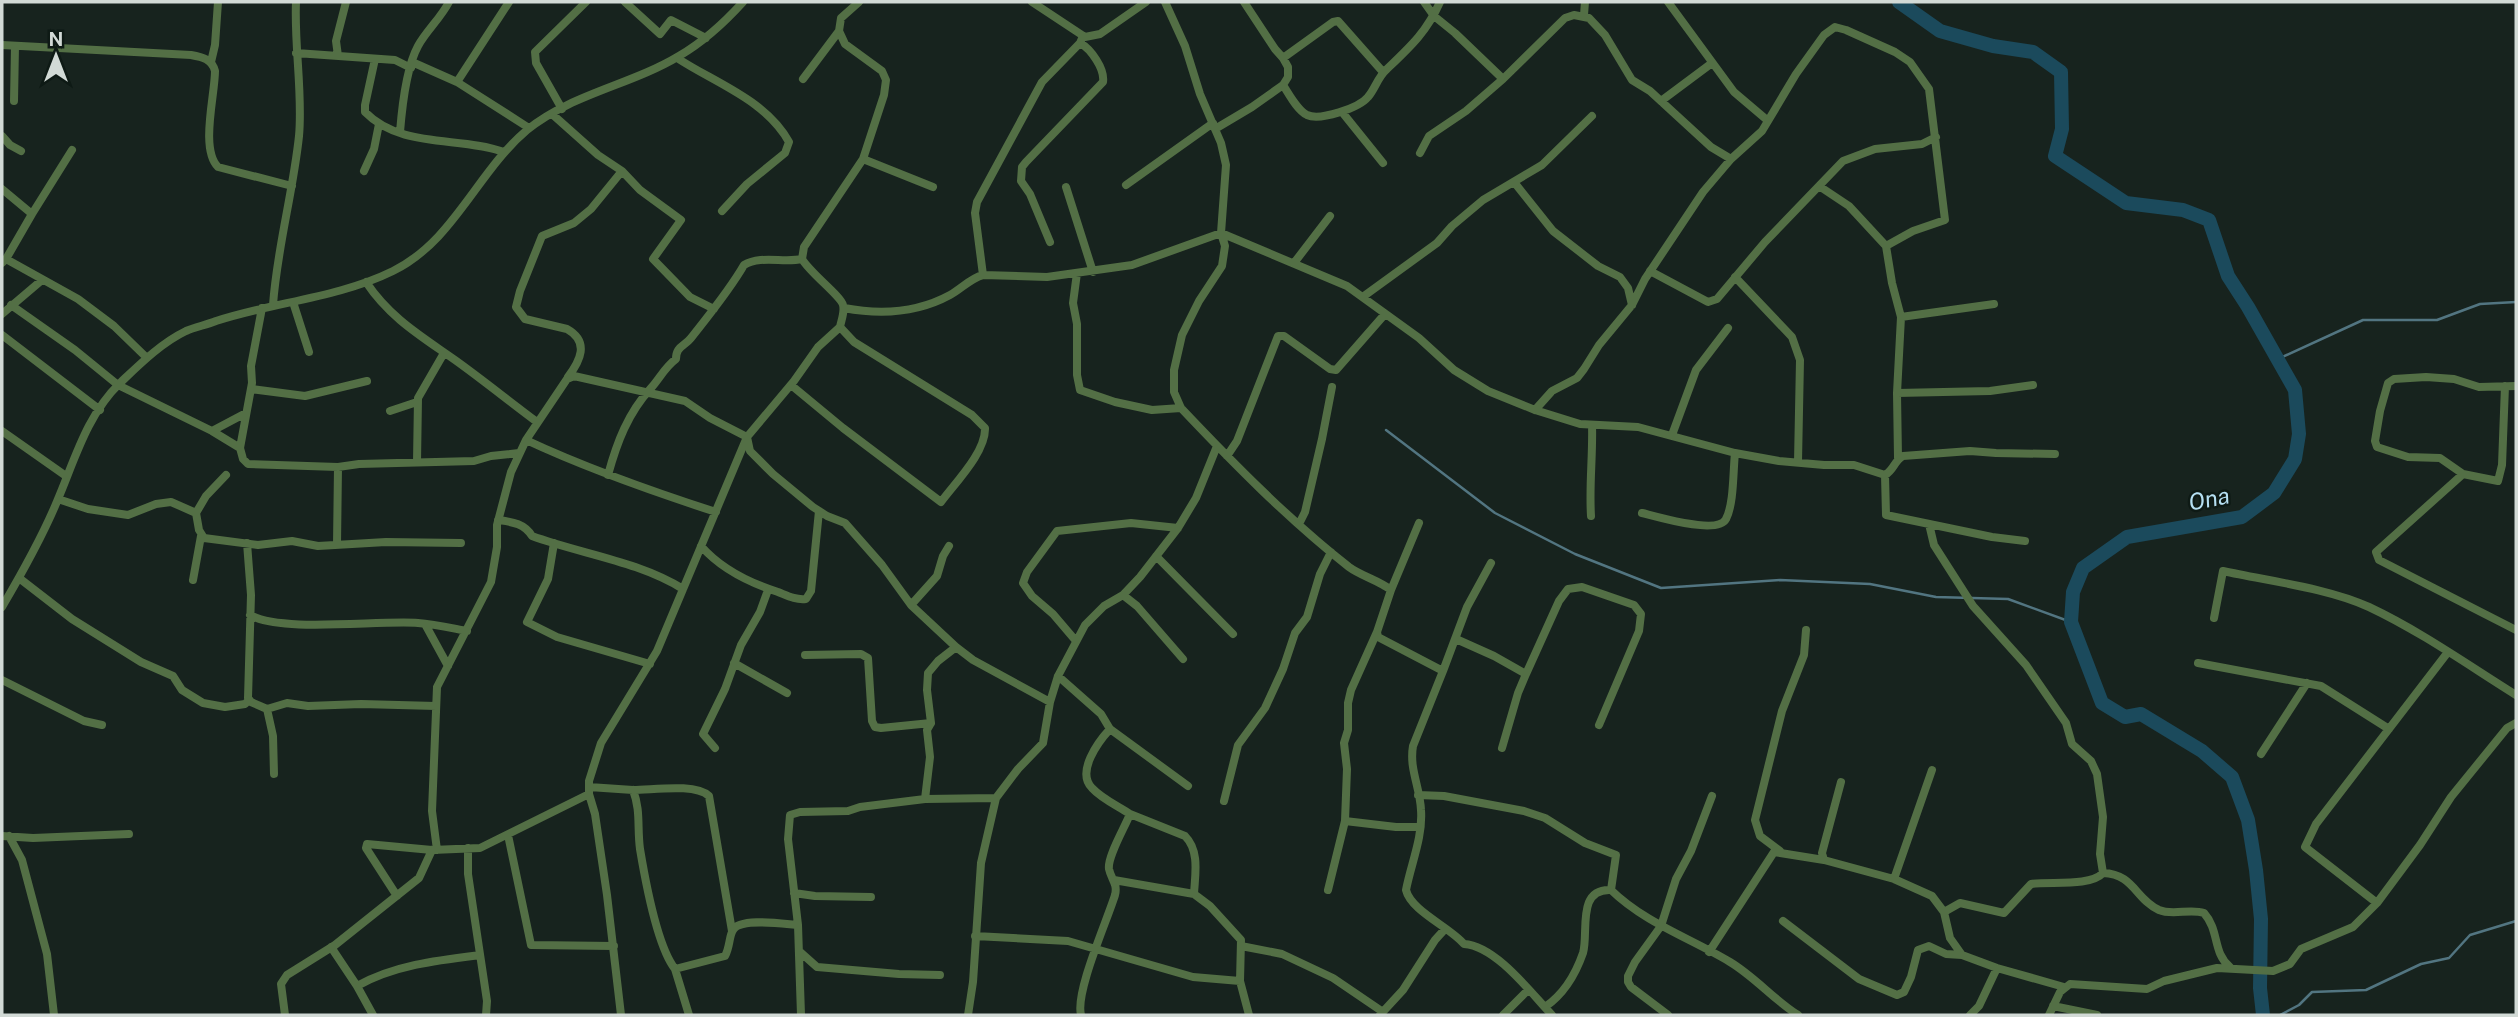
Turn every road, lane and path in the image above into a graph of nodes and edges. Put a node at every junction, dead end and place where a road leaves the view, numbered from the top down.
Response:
1 (218, 2) edge
2 (296, 2) edge
3 (346, 2) edge
4 (449, 2) edge
5 (509, 2) edge
6 (586, 2) edge
7 (625, 2) edge
8 (743, 2) edge
9 (859, 2) edge
10 (1032, 2) edge
11 (1146, 2) edge
12 (1165, 2) edge
13 (1244, 2) edge
14 (1424, 2) edge
15 (1440, 2) edge
16 (1585, 2) edge
17 (1668, 2) edge
18 (1584, 15) junction
19 (1434, 16) junction
20 (839, 31) junction
21 (706, 38) junction
22 (1082, 39) junction
23 (2, 45) edge
24 (15, 46) junction
25 (296, 53) junction
26 (338, 56) junction
27 (677, 58) junction
28 (1283, 58) junction
29 (375, 59) junction
30 (211, 62) junction
31 (1712, 63) junction
32 (412, 65) junction
33 (1383, 72) junction
34 (803, 79) dead end
35 (1503, 79) junction
36 (457, 82) junction
37 (1283, 85) junction
38 (14, 101) dead end
39 (1661, 101) junction
40 (562, 108) junction
41 (1342, 112) junction
42 (552, 114) junction
43 (1592, 116) dead end
44 (1767, 120) junction
45 (379, 124) junction
46 (1214, 126) junction
47 (530, 128) junction
48 (400, 132) junction
49 (2, 136) edge
50 (1936, 137) junction
51 (72, 150) dead end
52 (21, 151) dead end
53 (504, 152) junction
54 (1420, 153) dead end
55 (863, 159) junction
56 (1731, 159) junction
57 (1383, 163) dead end
58 (364, 171) dead end
59 (622, 171) junction
60 (1514, 182) junction
61 (1126, 185) dead end
62 (292, 186) junction
63 (1819, 186) junction
64 (933, 187) dead end
65 (1066, 187) dead end
66 (2, 188) edge
67 (722, 211) dead end
68 (32, 214) junction
69 (1330, 216) dead end
70 (1221, 233) junction
71 (1050, 242) dead end
72 (1886, 246) junction
73 (802, 259) junction
74 (4, 261) edge
75 (1294, 263) junction
76 (1650, 271) junction
77 (1093, 272) junction
78 (1077, 274) junction
79 (982, 275) junction
80 (1735, 277) junction
81 (43, 281) junction
82 (366, 282) junction
83 (1364, 296) junction
84 (293, 302) junction
85 (1994, 304) dead end
86 (1632, 305) junction
87 (11, 306) junction
88 (273, 306) junction
89 (844, 307) junction
90 (262, 308) junction
91 (714, 309) junction
92 (2, 314) edge
93 (1385, 314) junction
94 (1901, 317) junction
95 (840, 327) junction
96 (1728, 328) dead end
97 (2, 335) edge
98 (309, 352) dead end
99 (444, 353) junction
100 (147, 358) junction
101 (577, 365) junction
102 (582, 376) junction
103 (567, 379) junction
104 (366, 381) dead end
105 (118, 385) junction
106 (791, 385) junction
107 (2033, 385) dead end
108 (2505, 386) junction
109 (2516, 386) edge
110 (1332, 387) dead end
111 (251, 389) junction
112 (645, 393) junction
113 (1897, 393) junction
114 (418, 402) junction
115 (1181, 408) junction
116 (100, 410) junction
117 (1535, 410) junction
118 (390, 411) dead end
119 (246, 413) junction
120 (537, 422) junction
121 (1592, 425) junction
122 (2, 431) edge
123 (212, 431) junction
124 (1672, 435) junction
125 (747, 437) junction
126 (526, 440) junction
127 (1217, 446) junction
128 (240, 448) junction
129 (519, 453) junction
130 (1735, 453) junction
131 (2055, 454) dead end
132 (1227, 456) junction
133 (1898, 458) junction
134 (417, 462) junction
135 (1798, 462) junction
136 (338, 467) junction
137 (2463, 474) junction
138 (226, 475) dead end
139 (608, 475) junction
140 (1885, 475) junction
141 (66, 476) junction
142 (58, 499) junction
143 (819, 511) junction
144 (716, 512) junction
145 (196, 513) junction
146 (1642, 513) dead end
147 (1591, 516) dead end
148 (498, 520) junction
149 (1419, 523) dead end
150 (1299, 524) junction
151 (1929, 524) junction
152 (1178, 528) junction
153 (201, 536) junction
154 (2025, 541) dead end
155 (247, 543) junction
156 (461, 543) dead end
157 (554, 543) junction
158 (337, 545) junction
159 (701, 546) junction
160 (949, 546) dead end
161 (1331, 552) junction
162 (1156, 556) junction
163 (1491, 563) dead end
164 (19, 578) junction
165 (193, 580) dead end
166 (683, 589) junction
167 (768, 590) junction
168 (1391, 590) junction
169 (1124, 595) junction
170 (911, 605) junction
171 (2, 606) edge
172 (250, 615) junction
173 (2214, 618) dead end
174 (425, 624) junction
175 (1806, 630) dead end
176 (2516, 630) edge
177 (467, 631) junction
178 (1377, 632) junction
179 (1233, 634) dead end
180 (1456, 639) junction
181 (1076, 641) junction
182 (956, 648) junction
183 (2448, 652) junction
184 (805, 655) dead end
185 (1183, 659) dead end
186 (734, 663) junction
187 (2198, 663) dead end
188 (650, 664) junction
189 (448, 666) junction
190 (1443, 671) junction
191 (1526, 674) junction
192 (1058, 676) junction
193 (2, 680) edge
194 (2307, 683) junction
195 (787, 693) dead end
196 (2516, 695) edge
197 (248, 700) junction
198 (1050, 702) junction
199 (436, 706) junction
200 (267, 709) junction
201 (931, 723) junction
202 (2516, 723) edge
203 (102, 725) dead end
204 (1599, 725) dead end
205 (1110, 729) junction
206 (2389, 729) junction
207 (715, 748) dead end
208 (1502, 748) dead end
209 (2261, 754) dead end
210 (1932, 770) dead end
211 (274, 774) dead end
212 (1841, 782) dead end
213 (1188, 786) dead end
214 (633, 790) junction
215 (589, 791) junction
216 (1418, 794) junction
217 (1712, 796) dead end
218 (996, 798) junction
219 (925, 799) junction
220 (1224, 801) dead end
221 (1130, 814) junction
222 (1345, 821) junction
223 (1420, 827) junction
224 (129, 834) dead end
225 (508, 835) junction
226 (6, 836) edge
227 (468, 848) junction
228 (435, 850) junction
229 (1780, 851) junction
230 (1824, 860) junction
231 (2103, 873) junction
232 (1894, 879) junction
233 (1114, 880) junction
234 (1328, 890) dead end
235 (1611, 890) junction
236 (794, 893) junction
237 (1194, 894) junction
238 (397, 896) junction
239 (871, 897) dead end
240 (2377, 903) junction
241 (1944, 912) junction
242 (1783, 921) dead end
243 (798, 925) junction
244 (1661, 926) junction
245 (1445, 929) junction
246 (732, 931) junction
247 (975, 936) junction
248 (614, 946) junction
249 (1241, 946) junction
250 (331, 947) junction
251 (1096, 947) junction
252 (799, 951) junction
253 (1709, 952) junction
254 (480, 955) junction
255 (1962, 955) junction
256 (2230, 967) junction
257 (1997, 968) junction
258 (675, 970) junction
259 (940, 975) dead end
260 (1240, 981) junction
261 (357, 986) junction
262 (2064, 987) junction
263 (1528, 990) junction
264 (2053, 1006) junction
265 (1545, 1007) junction
266 (1080, 1013) edge
267 (1381, 1014) edge
268 (54, 1015) edge
269 (285, 1015) edge
270 (373, 1015) edge
271 (486, 1015) edge
272 (621, 1015) edge
273 (689, 1015) edge
274 (801, 1015) edge
275 (968, 1015) edge
276 (1249, 1015) edge
277 (1503, 1015) edge
278 (1552, 1015) edge
279 (1668, 1015) edge
280 (1798, 1015) edge
281 (1970, 1015) edge
282 (2049, 1015) edge
283 (2098, 1015) edge

1 - 30 street
2 - 25 street
3 - 26 street
4 - 32 street
5 - 36 street
6 - 40 street
7 - 21 street
8 - 21 street
9 - 20 street
10 - 22 street
11 - 22 street
12 - 46 street
13 - 28 street
14 - 19 street
15 - 19 street
16 - 18 street
17 - 31 street
18 - 35 street
18 - 39 street
19 - 33 street
19 - 35 street
20 - 34 street
20 - 55 street
21 - 27 street
22 - 71 street
22 - 79 street
23 - 24 street
24 - 30 street
24 - 38 street
25 - 26 street
25 - 62 street
26 - 29 street
27 - 40 street
27 - 67 street
28 - 33 street
28 - 37 street
29 - 32 street
29 - 45 street
30 - 62 street
31 - 39 street
31 - 44 street
32 - 36 street
32 - 48 street
33 - 41 street
35 - 54 street
36 - 47 street
37 - 41 street
37 - 46 street
39 - 56 street
40 - 42 street
41 - 57 street
42 - 47 street
42 - 59 street
43 - 60 street
44 - 50 street
44 - 56 street
45 - 48 street
45 - 58 street
46 - 61 street
46 - 70 street
47 - 53 street
48 - 53 street
49 - 52 street
50 - 63 street
50 - 72 street
51 - 68 street
53 - 82 street
55 - 64 street
55 - 73 street
56 - 76 street
59 - 91 street
59 - 101 street
60 - 83 street
60 - 86 street
62 - 88 street
63 - 72 street
63 - 80 street
65 - 77 street
66 - 68 street
68 - 74 street
69 - 75 street
70 - 75 street
70 - 77 street
70 - 115 street
72 - 94 street
73 - 89 street
73 - 91 street
74 - 81 street
75 - 83 street
76 - 80 street
76 - 86 street
77 - 78 street
78 - 79 street
78 - 115 street
79 - 89 street
80 - 135 street
81 - 87 street
81 - 100 street
82 - 84 street
82 - 99 street
83 - 93 street
84 - 88 street
84 - 98 street
85 - 94 street
86 - 117 street
87 - 92 street
87 - 105 street
88 - 90 street
89 - 95 street
90 - 100 street
90 - 111 street
91 - 112 street
93 - 117 street
93 - 132 street
94 - 113 street
95 - 106 street
95 - 106 street
96 - 124 street
97 - 116 street
99 - 114 street
99 - 120 street
100 - 105 street
101 - 102 street
101 - 103 street
102 - 103 street
102 - 112 street
103 - 120 street
104 - 111 street
105 - 116 street
105 - 123 street
106 - 125 street
107 - 113 street
108 - 109 street
108 - 137 street
108 - 137 street
110 - 150 street
111 - 119 street
112 - 125 street
112 - 139 street
113 - 133 street
114 - 118 street
114 - 134 street
115 - 127 street
116 - 141 street
117 - 121 street
119 - 123 street
119 - 128 street
120 - 126 street
121 - 124 street
121 - 147 street
122 - 141 street
123 - 128 street
124 - 130 street
125 - 143 street
125 - 144 street
126 - 129 street
126 - 139 street
127 - 132 street
127 - 152 street
128 - 136 street
129 - 134 street
129 - 148 street
130 - 135 street
130 - 146 street
131 - 133 street
132 - 150 street
133 - 140 street
134 - 136 street
135 - 140 street
136 - 158 street
137 - 176 street
138 - 145 street
139 - 144 street
140 - 151 street
141 - 142 street
142 - 145 street
142 - 164 street
143 - 167 street
143 - 170 street
144 - 159 street
145 - 153 street
148 - 157 street
148 - 177 street
149 - 168 street
150 - 161 street
151 - 154 street
151 - 231 street
152 - 162 street
152 - 181 street
153 - 155 street
153 - 165 street
155 - 158 street
155 - 172 street
156 - 158 street
157 - 166 street
157 - 188 street
159 - 166 street
159 - 167 street
160 - 170 street
161 - 168 street
161 - 220 street
162 - 169 street
162 - 179 street
163 - 180 street
164 - 171 street
164 - 197 street
166 - 188 street
167 - 186 street
168 - 178 street
169 - 181 street
169 - 185 street
170 - 182 street
172 - 174 street
172 - 197 street
173 - 183 street
174 - 177 street
174 - 189 street
175 - 229 street
177 - 189 street
178 - 190 street
178 - 222 street
180 - 190 street
180 - 191 street
181 - 192 street
182 - 198 street
182 - 201 street
183 - 196 street
183 - 206 street
184 - 201 street
186 - 195 street
186 - 207 street
187 - 194 street
188 - 215 street
189 - 199 street
190 - 216 street
191 - 204 street
191 - 208 street
192 - 198 street
192 - 205 street
193 - 203 street
194 - 206 street
194 - 209 street
197 - 200 street
198 - 218 street
199 - 200 street
199 - 228 street
200 - 211 street
201 - 219 street
202 - 240 street
205 - 213 street
205 - 221 street
206 - 240 street
210 - 232 street
212 - 230 street
214 - 215 street
214 - 246 street
214 - 258 street
215 - 225 street
215 - 248 street
216 - 223 street
216 - 235 street
217 - 244 street
218 - 219 street
218 - 247 street
219 - 236 street
221 - 233 street
221 - 237 street
222 - 223 street
222 - 234 street
223 - 245 street
224 - 226 street
225 - 227 street
225 - 248 street
226 - 268 street
227 - 228 street
227 - 254 street
228 - 238 street
228 - 238 street
229 - 230 street
229 - 253 street
230 - 232 street
231 - 241 street
231 - 256 street
232 - 241 street
233 - 237 street
233 - 251 street
235 - 244 street
235 - 265 street
236 - 239 street
236 - 243 street
237 - 249 street
238 - 250 street
240 - 256 street
241 - 255 street
242 - 255 street
243 - 246 street
243 - 252 street
244 - 253 street
244 - 279 street
245 - 263 street
245 - 267 street
246 - 258 street
247 - 251 street
247 - 275 street
248 - 272 street
249 - 260 street
249 - 267 street
250 - 261 street
250 - 269 street
251 - 260 street
251 - 266 street
252 - 259 street
252 - 274 street
253 - 280 street
254 - 261 street
254 - 271 street
255 - 257 street
256 - 262 street
257 - 262 street
257 - 281 street
258 - 273 street
260 - 276 street
261 - 270 street
262 - 264 street
263 - 265 street
263 - 277 street
264 - 282 street
264 - 283 street
265 - 278 street

